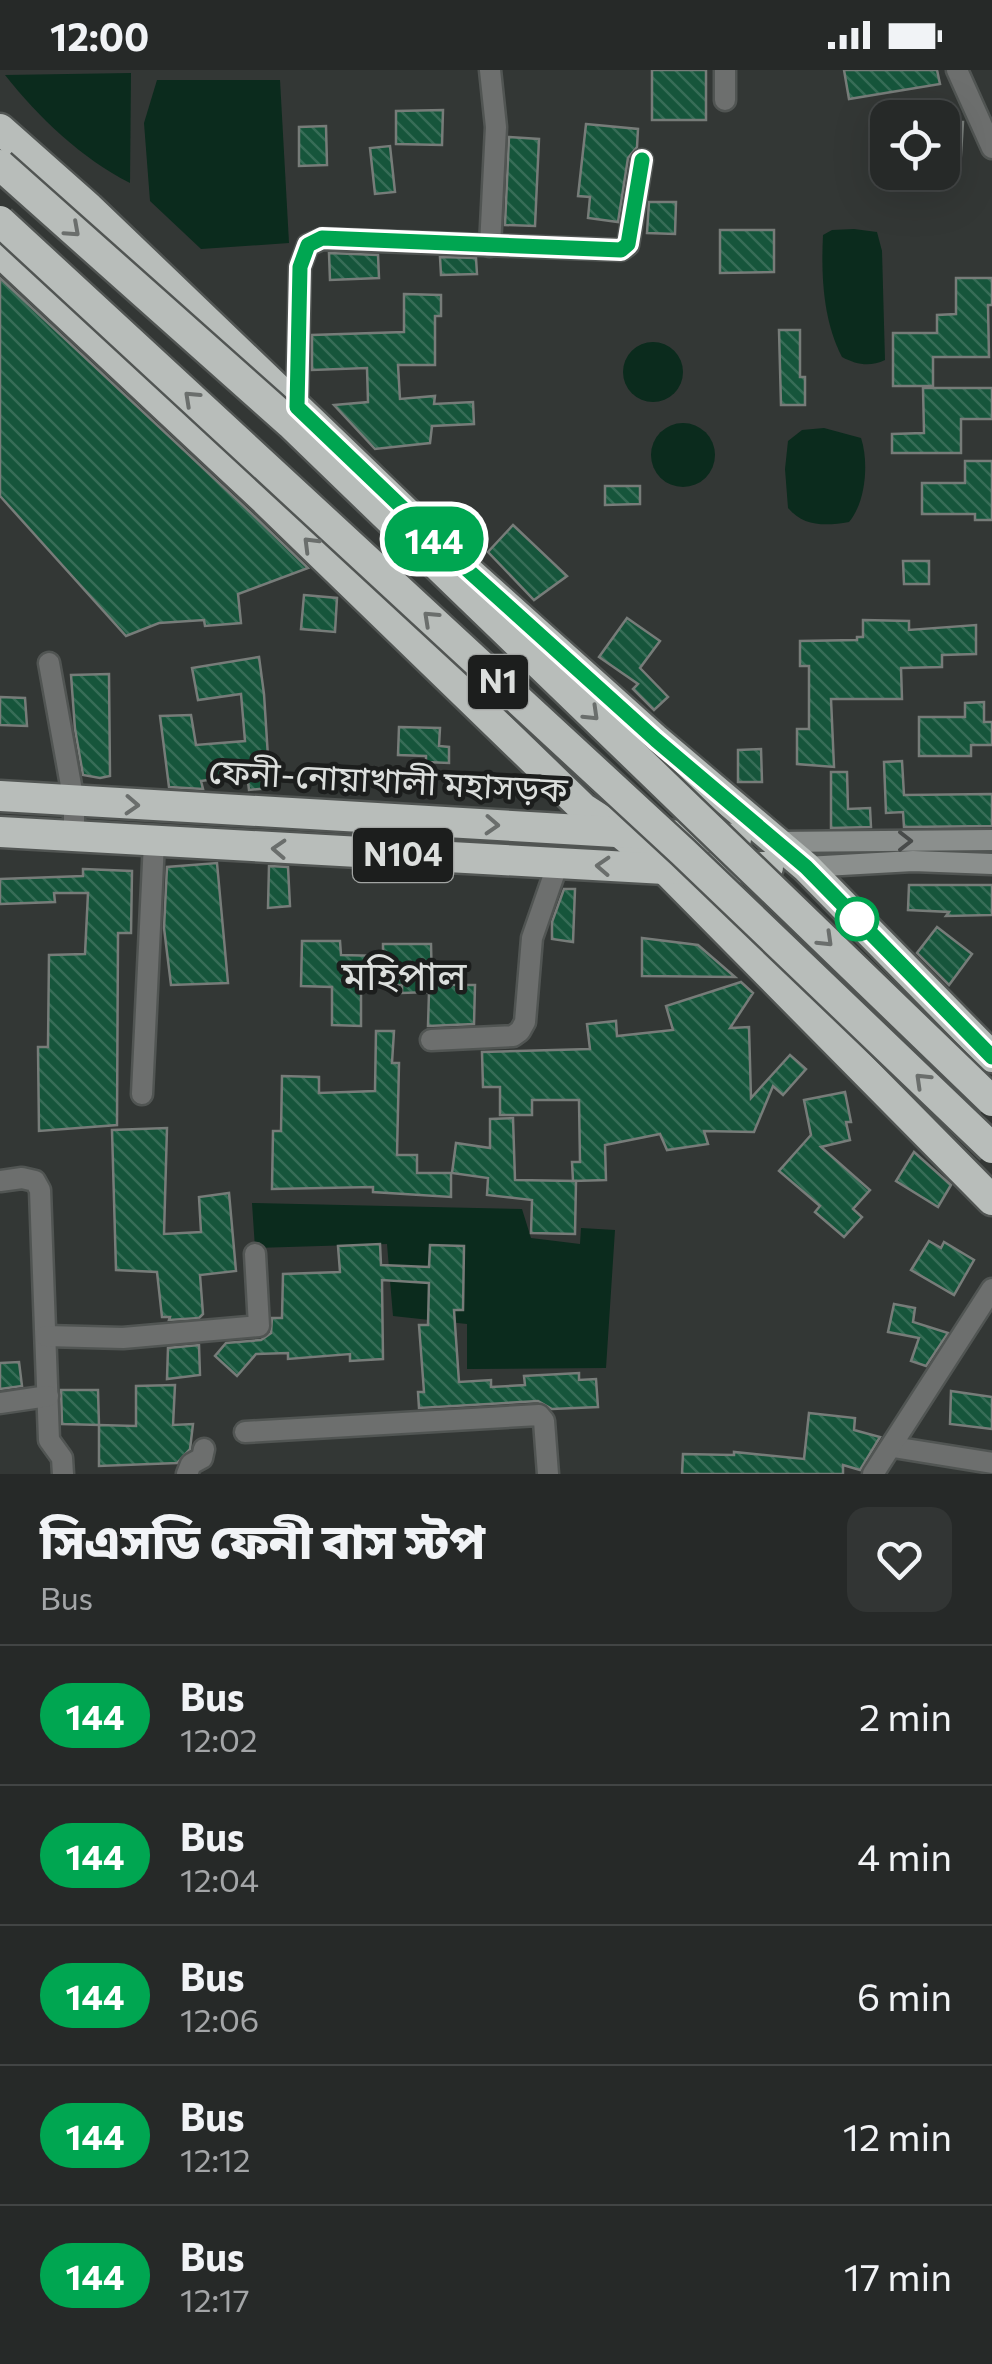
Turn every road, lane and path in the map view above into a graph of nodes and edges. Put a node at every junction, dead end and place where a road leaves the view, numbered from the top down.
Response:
1 (490, 70) edge
2 (725, 70) edge
3 (957, 70) edge
4 (725, 100) dead end
5 (0, 129) edge
6 (992, 148) edge
7 (642, 160) dead end
8 (0, 165) edge
9 (0, 221) edge
10 (490, 246) junction
11 (0, 252) edge
12 (297, 407) junction
13 (49, 663) dead end
14 (0, 796) edge
15 (74, 802) junction
16 (617, 830) junction
17 (0, 832) edge
18 (74, 838) junction
19 (992, 840) edge
20 (154, 842) junction
21 (772, 842) junction
22 (558, 863) junction
23 (992, 864) edge
24 (806, 867) junction
25 (665, 869) junction
26 (432, 1040) dead end
27 (992, 1057) edge
28 (142, 1094) dead end
29 (992, 1100) edge
30 (992, 1148) edge
31 (0, 1180) edge
32 (992, 1200) edge
33 (254, 1254) dead end
34 (992, 1290) edge
35 (46, 1336) junction
36 (48, 1396) junction
37 (0, 1403) edge
38 (245, 1432) dead end
39 (892, 1447) junction
40 (204, 1448) dead end
41 (992, 1463) edge
42 (64, 1474) edge
43 (187, 1474) edge
44 (548, 1474) edge
45 (873, 1474) edge

1 - 10 street
2 - 4 street
3 - 6 street
5 - 12 highway
7 - 10 street
8 -> 29 highway, N1, bridge
30 -> 9 highway, N1, bridge
10 - 12 street
16 -> 11 highway
12 - 21 highway
13 - 15 street
14 - 15 highway, ফেনী-নোয়াখালী মহাসড়ক / N104
15 -> 16 highway, ফেনী-নোয়াখালী মহাসড়ক / N104
15 - 18 street
16 - 21 highway, ফেনী-নোয়াখালী মহাসড়ক / N104
16 - 25 highway
17 - 18 highway, ফেনী-নোয়াখালী মহাসড়ক / N104
18 - 20 highway, ফেনী-নোয়াখালী মহাসড়ক / N104
21 -> 19 main road, N104
22 -> 20 highway, ফেনী-নোয়াখালী মহাসড়ক / N104
20 - 28 street
21 - 24 highway
25 -> 22 highway, ফেনী-নোয়াখালী মহাসড়ক / N104
22 - 26 street
23 - 24 main road, N104
24 - 25 highway, ফেনী-নোয়াখালী মহাসড়ক / N104
24 - 27 highway
25 - 32 highway
31 - 35 street
33 - 35 street
34 - 39 street
35 - 36 street
36 - 37 street
36 - 42 street
38 - 44 street
39 - 41 street
39 - 45 street
40 - 43 street

